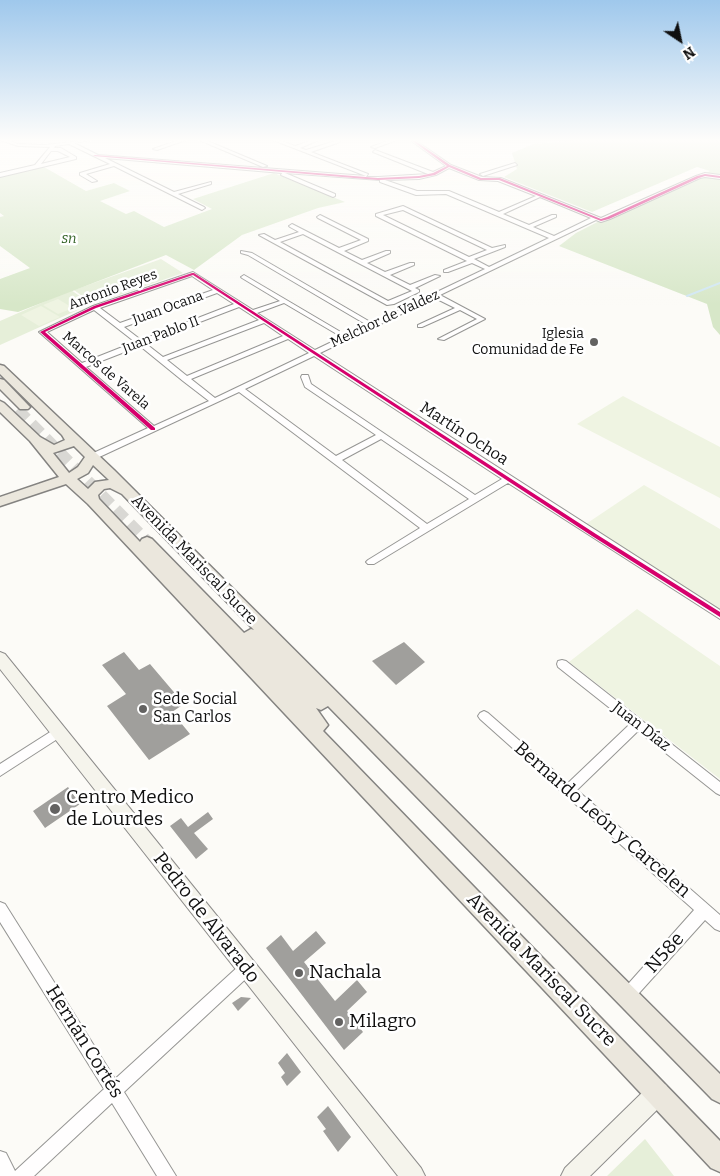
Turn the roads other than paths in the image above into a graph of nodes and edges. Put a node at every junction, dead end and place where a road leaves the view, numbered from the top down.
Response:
1 (176, 195) edge
2 (453, 195) edge
3 (538, 195) edge
4 (659, 195) edge
5 (538, 198) dead end
6 (202, 208) dead end
7 (499, 214) junction
8 (554, 216) dead end
9 (320, 217) dead end
10 (596, 218) junction
11 (349, 223) dead end
12 (292, 226) dead end
13 (338, 227) junction
14 (529, 227) junction
15 (304, 232) junction
16 (262, 235) dead end
17 (554, 238) junction
18 (276, 242) junction
19 (503, 246) dead end
20 (340, 250) junction
21 (492, 250) junction
22 (243, 252) dead end
23 (388, 252) dead end
24 (470, 260) junction
25 (362, 262) junction
26 (412, 264) dead end
27 (489, 269) junction
28 (446, 271) dead end
29 (193, 274) joint
30 (386, 274) junction
31 (437, 276) dead end
32 (244, 277) dead end
33 (411, 287) junction
34 (218, 290) junction
35 (435, 295) junction
36 (404, 298) junction
37 (285, 301) junction
38 (240, 304) junction
39 (416, 304) junction
40 (95, 307) junction
41 (460, 308) junction
42 (253, 312) junction
43 (265, 320) junction
44 (371, 325) junction
45 (118, 326) junction
46 (420, 326) dead end
47 (42, 332) joint
48 (337, 332) dead end
49 (289, 336) junction
50 (442, 339) dead end
51 (140, 343) junction
52 (314, 352) junction
53 (162, 360) junction
54 (81, 366) junction
55 (0, 368) edge
56 (305, 377) dead end
57 (186, 379) junction
58 (0, 382) edge
59 (240, 389) junction
60 (0, 394) edge
61 (214, 401) junction
62 (0, 405) edge
63 (153, 428) junction
64 (68, 434) junction
65 (380, 436) junction
66 (34, 438) junction
67 (92, 456) junction
68 (336, 460) junction
69 (65, 476) junction
70 (508, 479) junction
71 (129, 493) junction
72 (0, 494) edge
73 (475, 499) junction
74 (93, 501) junction
75 (0, 502) edge
76 (427, 528) junction
77 (371, 562) dead end
78 (720, 615) edge
79 (0, 658) edge
80 (562, 664) dead end
81 (484, 716) dead end
82 (638, 724) junction
83 (58, 732) junction
84 (386, 755) junction
85 (0, 771) edge
86 (362, 782) junction
87 (720, 789) edge
88 (569, 790) junction
89 (0, 909) edge
90 (704, 910) junction
91 (720, 924) edge
92 (246, 969) junction
93 (626, 997) junction
94 (114, 1090) junction
95 (720, 1091) edge
96 (658, 1093) junction
97 (720, 1159) edge
98 (0, 1160) edge
99 (8, 1176) edge
100 (21, 1176) edge
101 (167, 1176) edge
102 (413, 1176) edge
103 (573, 1176) edge

1 - 6 street
2 - 7 street
3 - 10 street
4 - 10 street, Melchor de Valdez
5 - 7 street
7 - 14 street
8 - 14 street
9 - 13 street
10 - 17 street, Melchor de Valdez
11 - 13 street
12 - 15 street
13 - 20 street
14 - 17 street
15 - 18 street
15 - 20 street
16 - 18 street
17 - 27 street, Melchor de Valdez
18 - 36 street
19 - 21 street
20 - 25 street
21 - 24 street
21 - 24 street
22 - 44 street
23 - 25 street
24 - 27 street
24 - 28 street
25 - 30 street
26 - 30 street
27 - 35 street, Melchor de Valdez
29 - 34 street, Martín Ochoa
29 - 40 street, Antonio Reyes
30 - 33 street
31 - 33 street
32 - 37 street
33 - 36 street
34 - 38 street, Martín Ochoa
34 - 45 street, Juan Ocana
35 - 39 street, Melchor de Valdez
35 - 41 street
36 - 39 street
37 - 42 street
37 - 48 street
38 - 42 street, Martín Ochoa
38 - 51 street, Juan Pablo II
39 - 44 street, Melchor de Valdez
40 - 45 street
40 - 47 street, Antonio Reyes
41 - 46 street
41 - 50 street
42 - 43 street, Martín Ochoa
43 - 49 street, Martín Ochoa
43 - 53 street
44 - 52 street, Melchor de Valdez
45 - 51 street
47 - 54 street, Marcos de Varela
49 - 52 street, Martín Ochoa
49 - 57 street
51 - 53 street
51 - 54 street, Juan Pablo II
52 - 59 street, Melchor de Valdez
52 - 70 street, Martín Ochoa
53 - 57 street
54 - 63 street, Marcos de Varela
55 - 64 main road, Avenida Mariscal Sucre
56 - 65 street
57 - 61 street
58 - 60 main road
59 - 61 street, Melchor de Valdez
59 - 68 street
61 - 63 street, Melchor de Valdez
62 - 66 main road, Avenida Mariscal Sucre
63 - 67 street, Melchor de Valdez
64 - 66 main road
64 - 67 main road, Avenida Mariscal Sucre
65 - 68 street
65 - 73 street
66 - 69 main road, Avenida Mariscal Sucre
67 - 69 main road
67 - 71 main road, Avenida Mariscal Sucre
68 - 76 street
69 - 72 main road
69 - 74 main road, Avenida Mariscal Sucre
69 - 75 main road
70 - 73 street
70 - 78 street, Martín Ochoa
71 - 74 main road
71 - 84 main road, Avenida Mariscal Sucre
73 - 76 street
74 - 86 main road, Avenida Mariscal Sucre
76 - 77 street
79 - 83 main road, Pedro de Alvarado
80 - 82 street, Juan Díaz
81 - 88 street, Bernardo León y Carcelen
82 - 87 street, Juan Díaz
82 - 88 street
83 - 85 street
83 - 92 main road, Pedro de Alvarado
84 - 86 main road, Avenida Mariscal Sucre
84 - 93 main road, Avenida Mariscal Sucre
86 - 96 main road, Avenida Mariscal Sucre
88 - 90 street, Bernardo León y Carcelen
89 - 94 street, Hernán Cortés
90 - 91 street, Bernardo León y Carcelen
90 - 93 street, N58e
92 - 94 street
92 - 102 main road, Pedro de Alvarado
93 - 95 main road, Avenida Mariscal Sucre
94 - 100 street
94 - 101 street, Hernán Cortés
96 - 97 main road, Avenida Mariscal Sucre
96 - 103 main road
98 - 99 street

